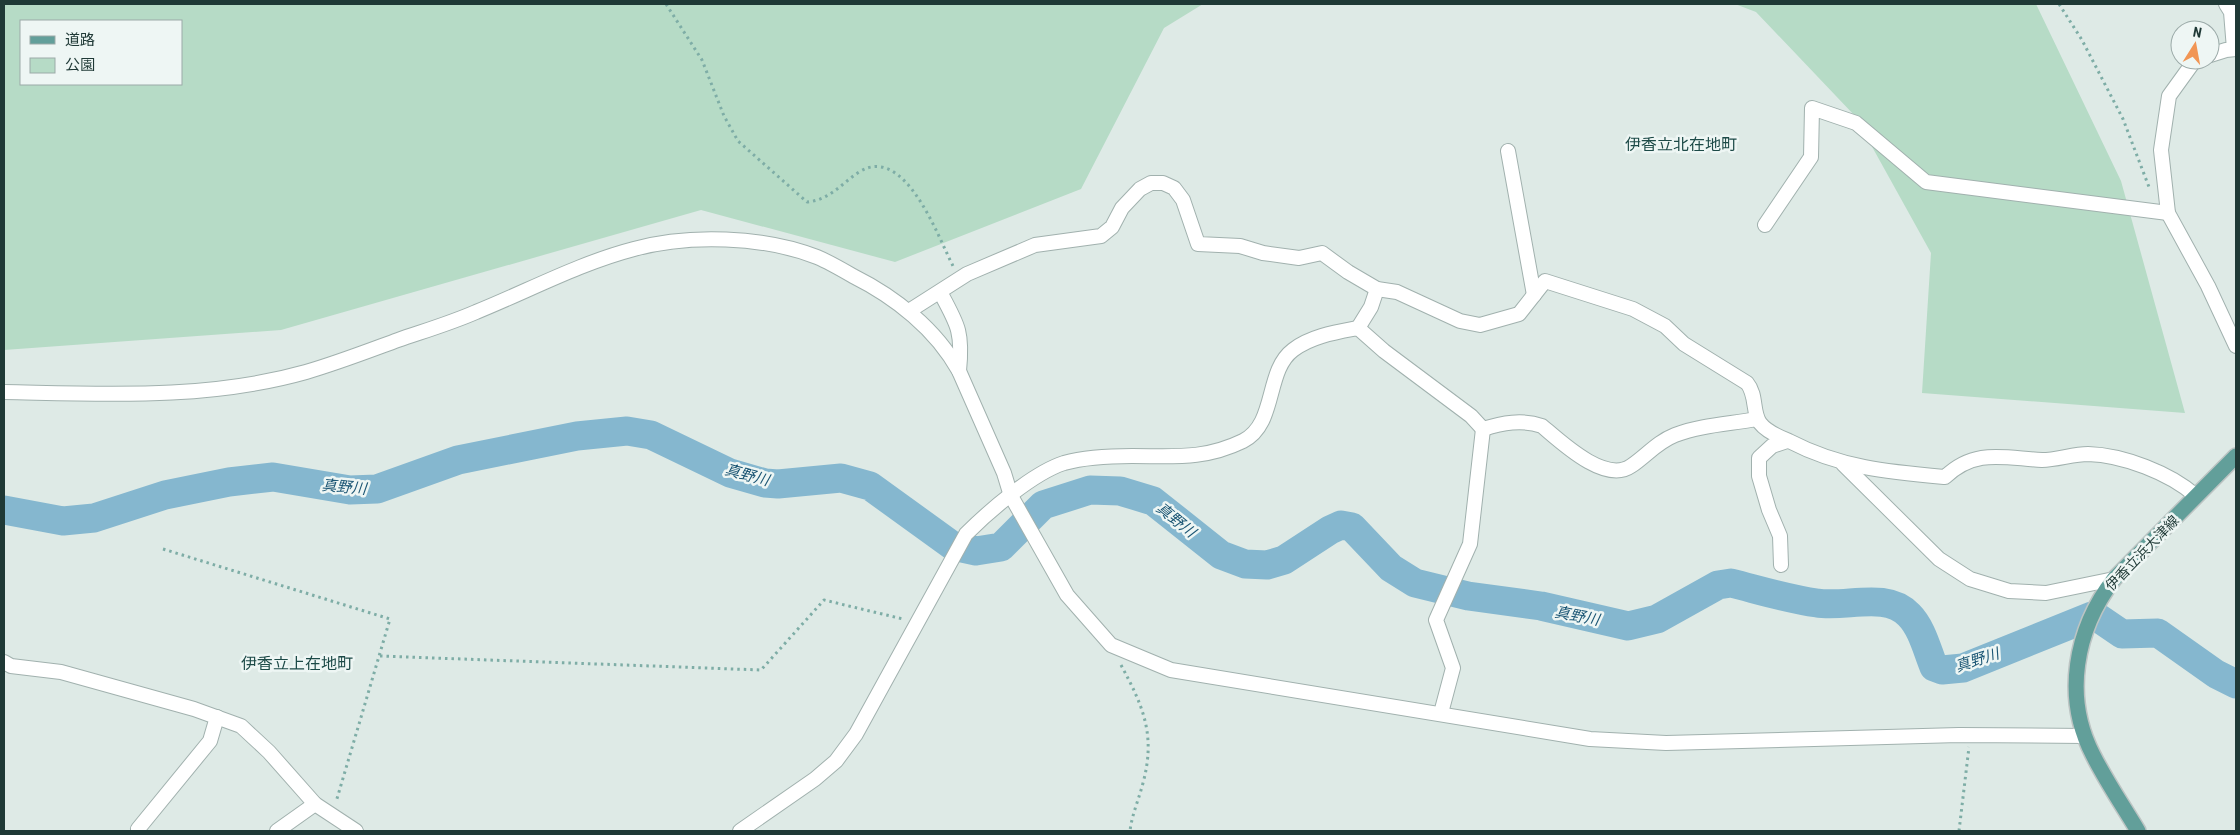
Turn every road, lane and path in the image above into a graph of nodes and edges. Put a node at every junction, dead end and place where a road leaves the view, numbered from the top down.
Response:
1 (666, 4) edge
2 (2059, 4) edge
3 (2226, 4) edge
4 (2235, 49) edge
5 (2220, 52) edge
6 (2188, 70) edge
7 (1508, 151) dead end
8 (2150, 190) dead end
9 (2168, 214) junction
10 (1765, 225) dead end
11 (960, 280) junction
12 (1376, 289) junction
13 (940, 292) junction
14 (1534, 295) junction
15 (909, 311) junction
16 (1358, 328) junction
17 (2236, 346) edge
18 (959, 371) junction
19 (4, 392) edge
20 (1757, 419) junction
21 (1483, 429) junction
22 (1787, 441) junction
23 (2236, 456) edge
24 (1843, 464) junction
25 (1011, 496) junction
26 (2196, 496) junction
27 (163, 549) dead end
28 (1781, 565) dead end
29 (2114, 579) junction
30 (916, 622) junction
31 (1111, 645) junction
32 (380, 656) junction
33 (4, 662) edge
34 (1442, 713) junction
35 (217, 717) junction
36 (1970, 735) junction
37 (2085, 736) junction
38 (315, 804) junction
39 (332, 815) junction
40 (139, 831) edge
41 (277, 831) edge
42 (356, 831) edge
43 (740, 831) edge
44 (1130, 831) edge
45 (1959, 831) edge
46 (2138, 831) edge

1 - 11 path
2 - 8 path
3 - 4 street
4 - 5 street
6 - 9 street
7 - 14 street
9 - 10 street
9 - 17 street
11 - 12 street
11 - 13 street
12 - 14 street
12 - 16 street
13 - 15 street
13 - 18 street
14 - 20 street
15 - 18 street
15 - 19 street
16 - 21 street
16 - 25 street
18 - 25 street
20 - 21 street
20 - 22 street
21 - 34 street
22 - 24 street
22 - 28 street
23 - 26 main road, 伊香立浜大津線
24 - 26 street
24 - 29 street
25 - 30 street
25 - 31 street
26 - 29 main road, 伊香立浜大津線
27 - 32 path
29 - 37 main road, 伊香立浜大津線
30 - 32 path
30 - 43 street
31 - 34 street
31 - 44 path
32 - 39 path
33 - 35 street
34 - 36 street
35 - 38 street
35 - 40 street
36 - 37 street
36 - 45 path
37 - 46 main road, 伊香立浜大津線
38 - 39 street
38 - 41 street
39 - 42 street

